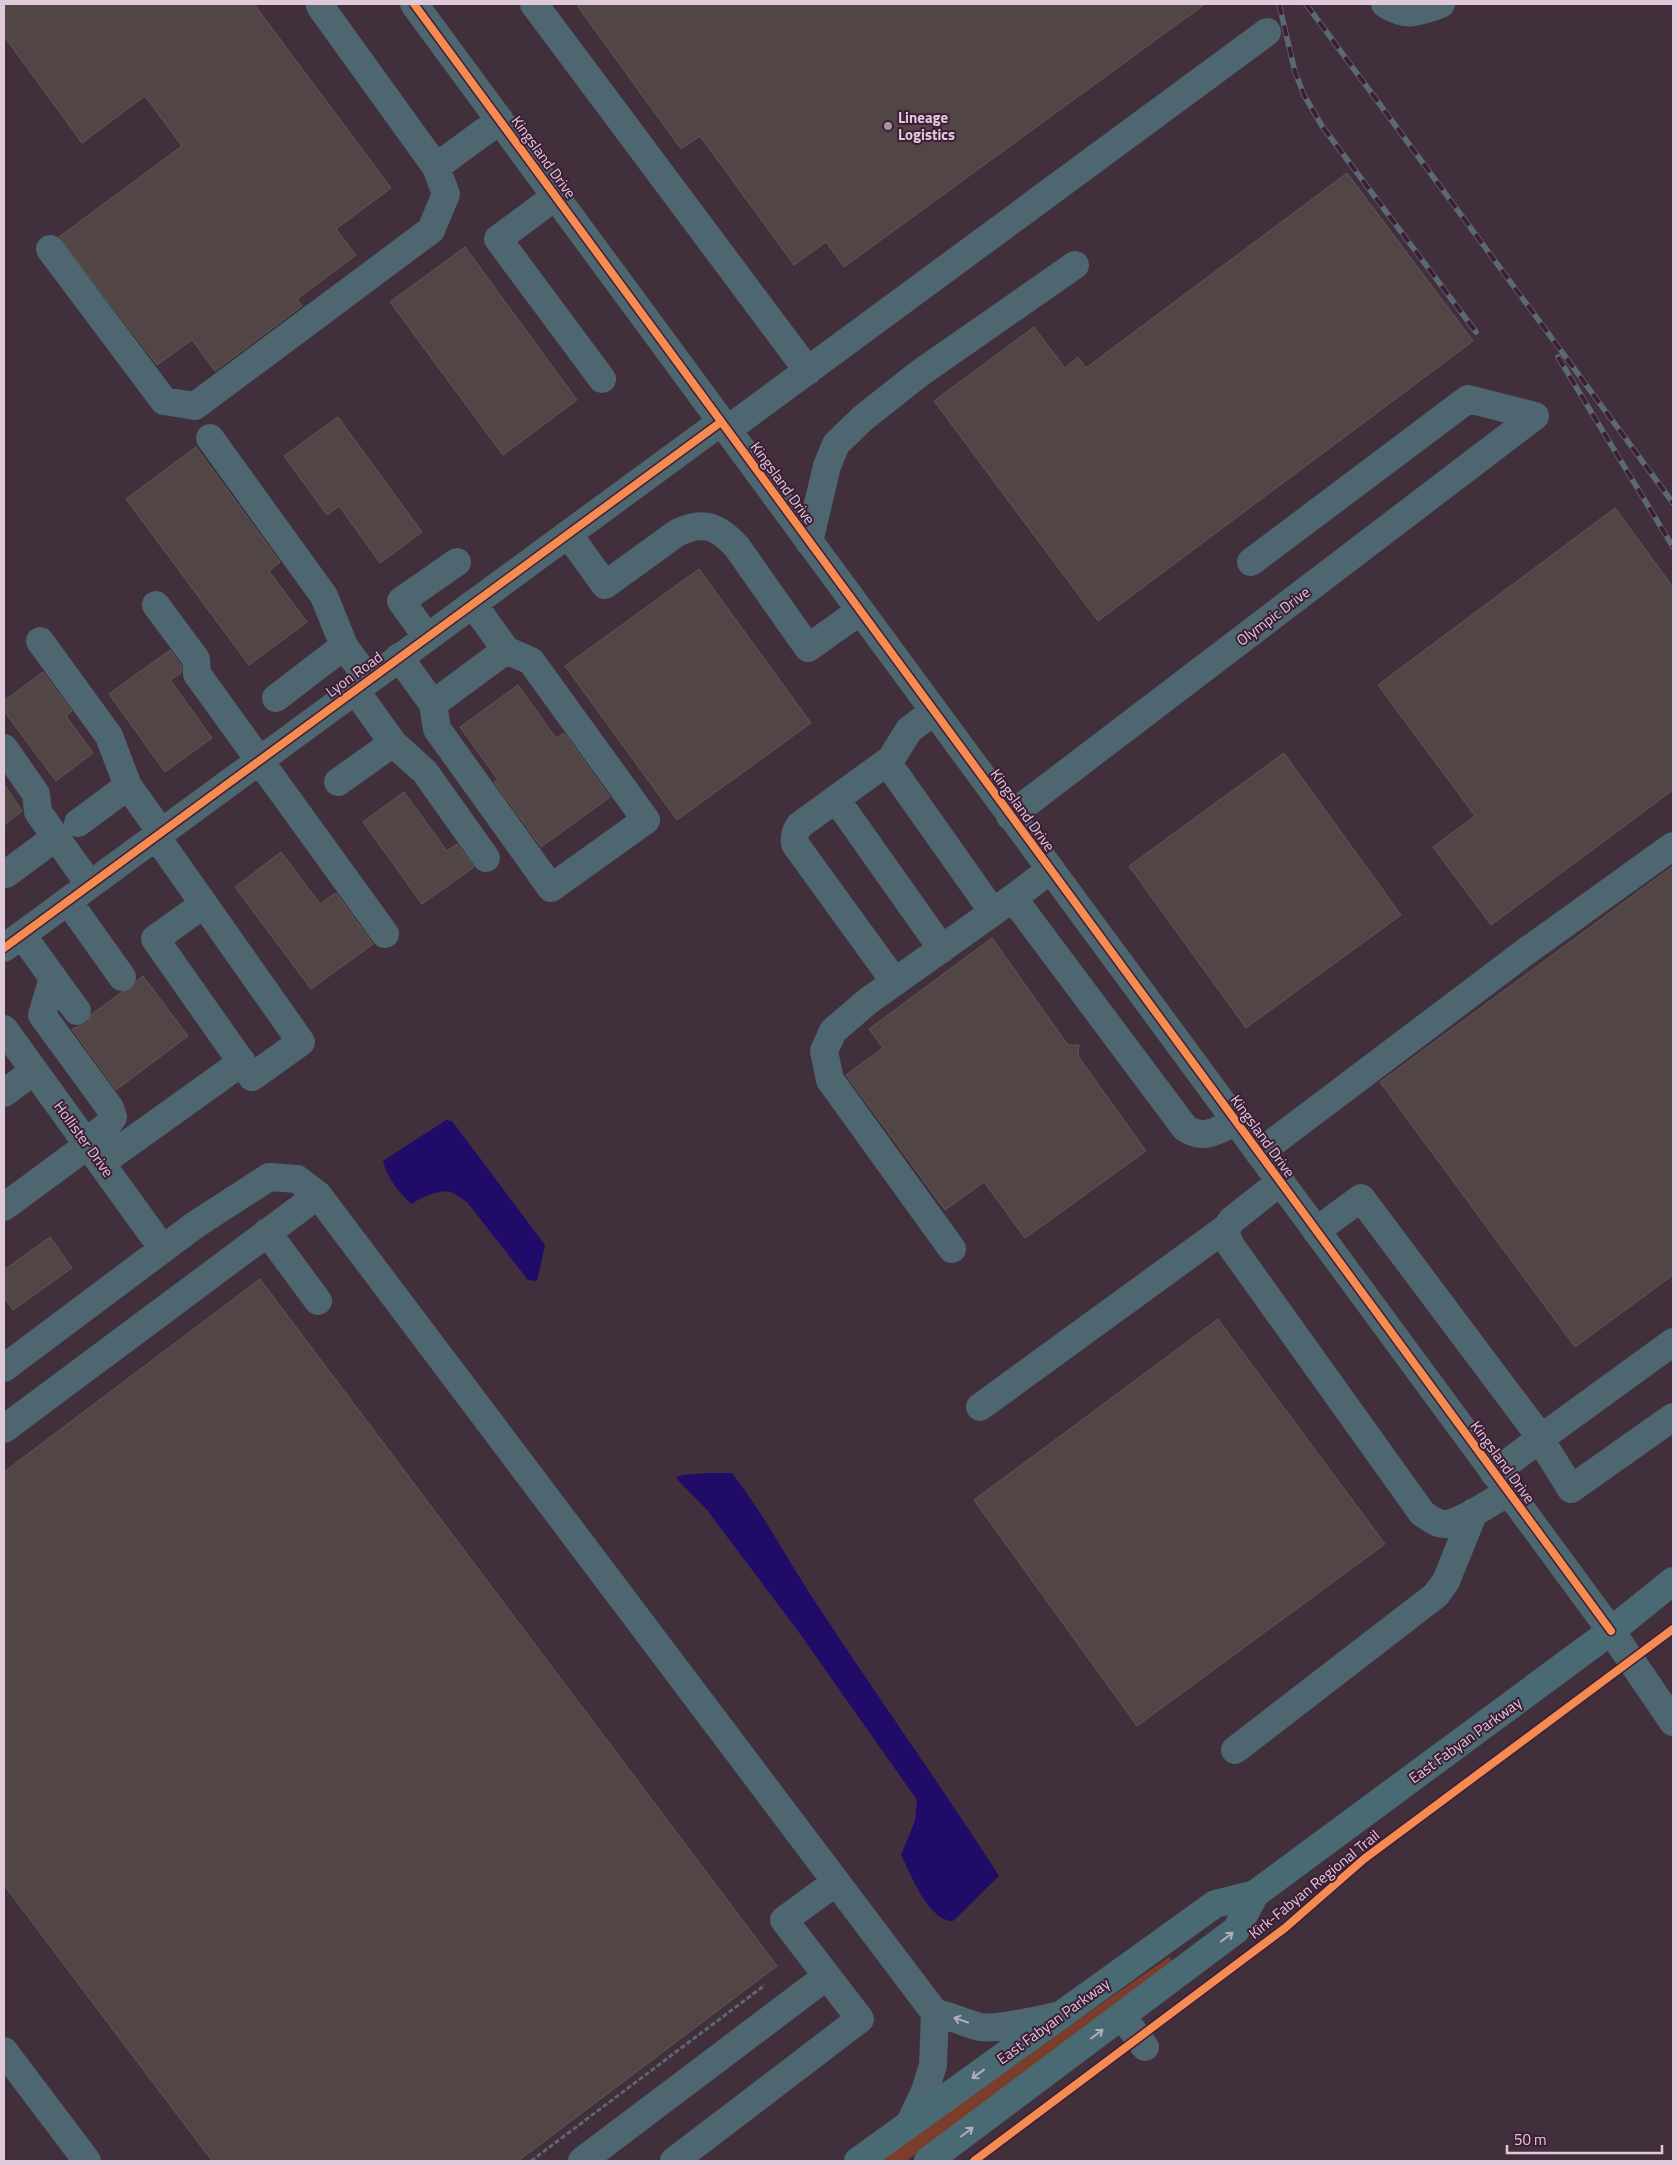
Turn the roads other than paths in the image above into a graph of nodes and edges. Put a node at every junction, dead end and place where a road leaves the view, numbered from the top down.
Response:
1 (414, 4) edge
2 (534, 4) edge
3 (1385, 4) edge
4 (1441, 4) edge
5 (320, 6) dead end
6 (1267, 32) dead end
7 (500, 120) junction
8 (436, 167) junction
9 (556, 196) junction
10 (50, 249) dead end
11 (1075, 265) dead end
12 (808, 370) junction
13 (602, 379) dead end
14 (724, 426) junction
15 (210, 438) dead end
16 (568, 534) junction
17 (809, 542) junction
18 (456, 562) dead end
19 (1251, 562) dead end
20 (473, 604) junction
21 (156, 605) dead end
22 (860, 611) junction
23 (427, 638) junction
24 (40, 641) dead end
25 (344, 646) junction
26 (506, 650) junction
27 (399, 657) junction
28 (362, 685) junction
29 (276, 698) dead end
30 (433, 704) junction
31 (934, 711) junction
32 (394, 743) junction
33 (4, 748) edge
34 (260, 760) junction
35 (887, 762) junction
36 (338, 782) dead end
37 (128, 786) junction
38 (836, 799) junction
39 (1010, 816) junction
40 (78, 823) dead end
41 (158, 834) junction
42 (56, 837) junction
43 (1673, 846) edge
44 (486, 858) dead end
45 (1050, 870) junction
46 (6, 874) dead end
47 (90, 885) junction
48 (68, 901) junction
49 (204, 904) junction
50 (1003, 905) junction
51 (385, 934) dead end
52 (13, 941) edge
53 (942, 948) junction
54 (122, 977) dead end
55 (53, 978) junction
56 (895, 982) junction
57 (77, 1011) dead end
58 (4, 1029) edge
59 (242, 1062) junction
60 (34, 1071) junction
61 (4, 1093) edge
62 (1236, 1122) junction
63 (92, 1150) junction
64 (1259, 1153) junction
65 (1280, 1182) junction
66 (318, 1195) junction
67 (4, 1207) edge
68 (1226, 1228) junction
69 (1316, 1231) junction
70 (267, 1232) junction
71 (163, 1249) junction
72 (952, 1249) dead end
73 (318, 1301) dead end
74 (1673, 1342) edge
75 (4, 1368) edge
76 (980, 1406) dead end
77 (1673, 1417) edge
78 (4, 1429) edge
79 (1540, 1438) junction
80 (1501, 1482) junction
81 (1474, 1512) junction
82 (1673, 1581) edge
83 (1611, 1632) junction
84 (1673, 1722) edge
85 (1236, 1750) dead end
86 (836, 1882) junction
87 (1254, 1894) junction
88 (827, 1976) junction
89 (935, 2013) junction
90 (1061, 2015) junction
91 (1122, 2016) junction
92 (1146, 2047) dead end
93 (4, 2051) edge
94 (910, 2123) junction
95 (88, 2161) edge
96 (582, 2161) edge
97 (674, 2161) edge
98 (858, 2161) edge
99 (928, 2161) edge

1 - 7 street, Kingsland Drive
2 - 12 street
3 - 4 street
5 - 8 street
6 - 12 street, Lyon Road
7 - 8 street
7 - 9 street, Kingsland Drive
8 - 10 street
9 - 13 street
9 - 14 street, Kingsland Drive
11 - 17 street
12 - 14 street, Lyon Road
14 - 16 street, Lyon Road
14 - 17 street, Kingsland Drive
15 - 25 street
16 - 20 street, Lyon Road
16 - 22 street
17 - 22 street, Kingsland Drive
18 - 23 street
19 - 39 street, Olympic Drive
20 - 23 street, Lyon Road
20 - 26 street
21 - 34 street
22 - 31 street, Kingsland Drive
23 - 27 street, Lyon Road
24 - 37 street
25 - 28 street
25 - 29 street
26 - 30 street
26 - 30 street
27 - 28 street, Lyon Road
27 - 30 street
28 - 32 street
28 - 34 street, Lyon Road
31 - 35 street
31 - 39 street, Kingsland Drive
32 - 36 street
32 - 44 street
33 - 42 street
34 - 41 street, Lyon Road
34 - 51 street
35 - 38 street
35 - 50 street
37 - 40 street
37 - 41 street
38 - 53 street
38 - 56 street
39 - 45 street, Kingsland Drive
41 - 47 street, Lyon Road
41 - 49 street
42 - 46 street
42 - 47 street
43 - 64 street
45 - 50 street
45 - 62 street, Kingsland Drive
47 - 48 street, Lyon Road
48 - 52 street, Lyon Road
48 - 54 street
49 - 59 street
49 - 59 street
50 - 53 street
50 - 62 street
52 - 55 street
53 - 56 street
55 - 57 street
55 - 63 street
56 - 72 street
58 - 60 street, Hollister Drive
59 - 63 street
60 - 61 street
60 - 63 street, Hollister Drive
62 - 64 street, Kingsland Drive
63 - 67 street
63 - 71 street, Hollister Drive
64 - 65 street, Kingsland Drive
65 - 68 street
65 - 69 street, Kingsland Drive
66 - 70 street
66 - 71 street
66 - 86 street
68 - 76 street
68 - 81 street
69 - 79 street
69 - 80 street, Kingsland Drive
70 - 73 street
70 - 78 street
71 - 75 street
74 - 79 street
77 - 79 street
79 - 80 street
80 - 81 street
80 - 83 street, Kingsland Drive
81 - 85 street
82 - 83 main road, East Fabyan Parkway
83 - 84 street, Kingsland Drive
83 - 87 main road, East Fabyan Parkway
86 - 88 street
86 - 89 street
87 - 90 main road, East Fabyan Parkway
91 -> 87 main road, East Fabyan Parkway
88 - 96 street
88 - 97 street
90 -> 89 street
89 - 94 street
90 -> 94 main road, East Fabyan Parkway
91 - 92 street
99 -> 91 main road, East Fabyan Parkway
93 - 95 street
94 - 98 main road, East Fabyan Parkway

